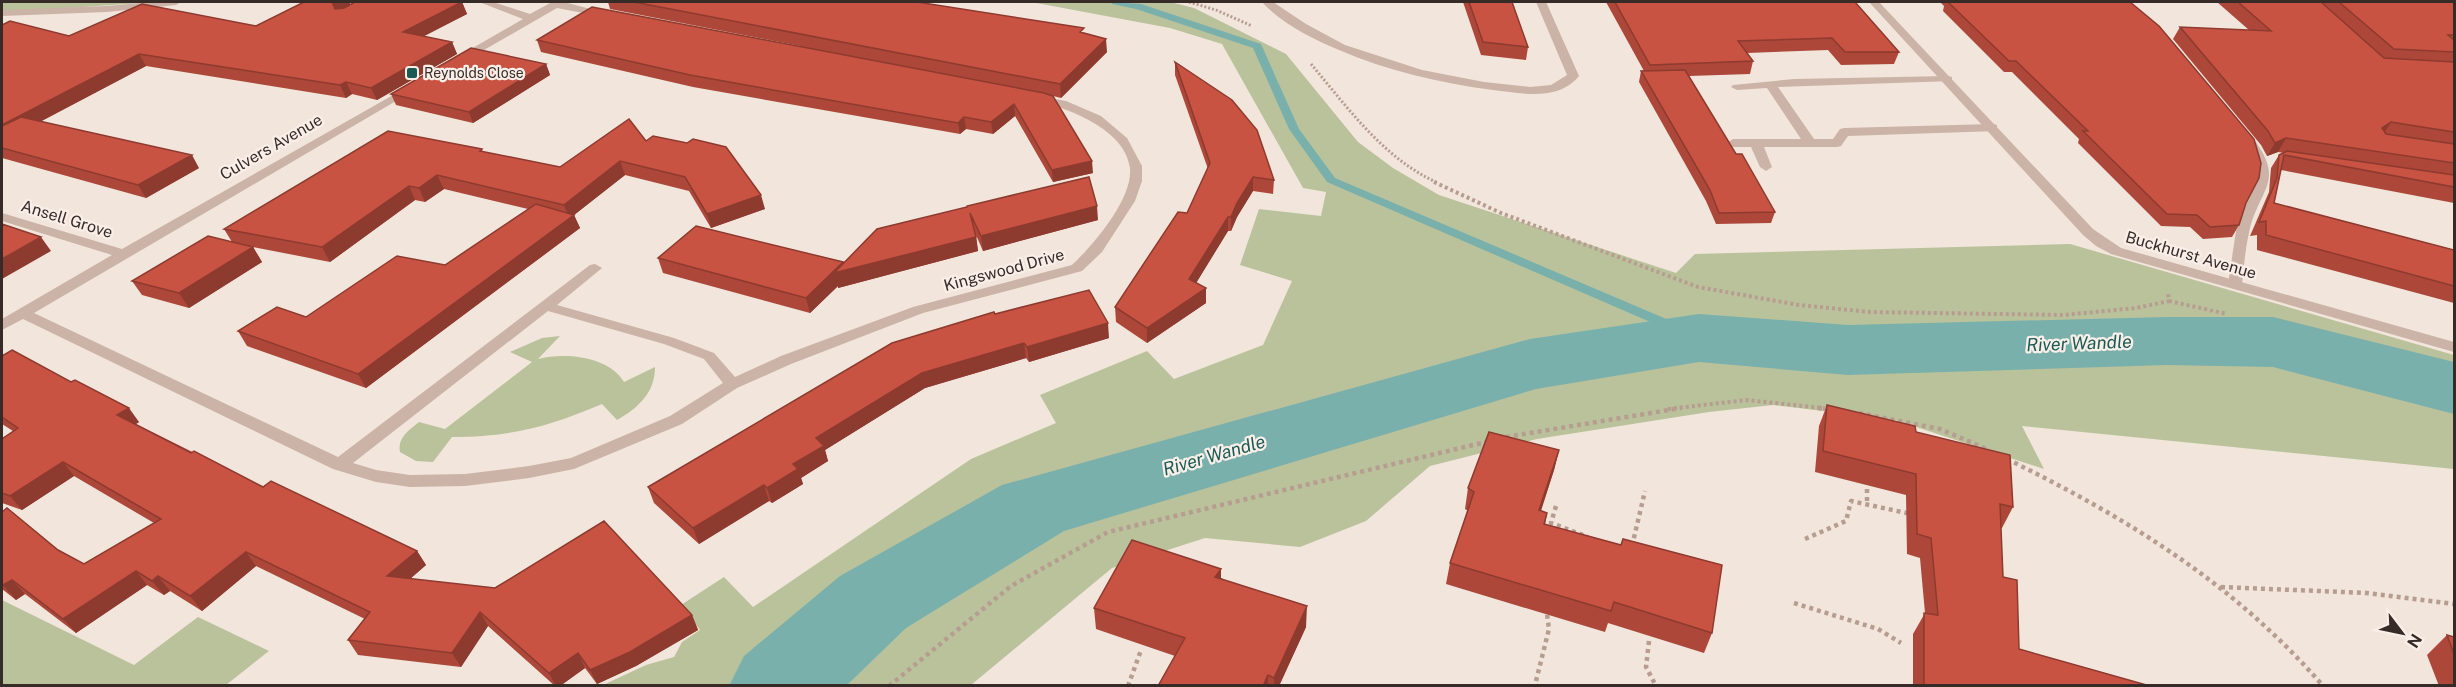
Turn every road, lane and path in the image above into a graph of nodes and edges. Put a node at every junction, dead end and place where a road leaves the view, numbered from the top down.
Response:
1 (176, 2) edge
2 (484, 2) edge
3 (1188, 2) edge
4 (1267, 2) edge
5 (1540, 2) edge
6 (1875, 2) edge
7 (557, 3) edge
8 (2, 13) edge
9 (615, 16) edge
10 (531, 18) junction
11 (1261, 31) dead end
12 (1309, 61) dead end
13 (453, 63) edge
14 (423, 80) edge
15 (1948, 80) junction
16 (1772, 86) junction
17 (1737, 87) dead end
18 (1025, 95) edge
19 (1993, 128) junction
20 (2240, 132) edge
21 (1733, 143) dead end
22 (1756, 143) junction
23 (1810, 143) junction
24 (2278, 158) edge
25 (2262, 165) junction
26 (1766, 167) dead end
27 (2, 216) edge
28 (123, 254) junction
29 (2166, 265) junction
30 (595, 268) dead end
31 (2235, 284) junction
32 (546, 306) junction
33 (22, 313) junction
34 (2, 325) edge
35 (2454, 347) edge
36 (732, 384) junction
37 (1837, 410) edge
38 (1849, 411) edge
39 (339, 465) junction
40 (1867, 489) edge
41 (1645, 491) dead end
42 (1556, 506) dead end
43 (1867, 506) junction
44 (1914, 514) edge
45 (1591, 538) edge
46 (1805, 538) dead end
47 (1630, 553) edge
48 (2220, 587) junction
49 (1794, 603) dead end
50 (2454, 604) edge
51 (1547, 614) edge
52 (1649, 641) dead end
53 (1901, 643) dead end
54 (1141, 650) edge
55 (1536, 681) dead end
56 (889, 686) edge
57 (1128, 686) edge
58 (1656, 686) edge
59 (2323, 686) edge

1 - 8 street
2 - 10 street
3 - 11 path
4 - 5 street
6 - 15 street, Buckhurst Avenue
7 - 9 street
7 - 10 street
10 - 13 street
12 - 29 path
14 - 28 street, Culvers Avenue
15 - 16 street
15 - 19 street, Buckhurst Avenue
16 - 17 street
16 - 23 street
18 - 36 street, Kingswood Drive
19 - 23 street
19 - 29 street, Buckhurst Avenue
20 - 25 street
21 - 22 street
22 - 23 street
22 - 26 street
24 - 25 street
25 - 31 street
27 - 28 street, Ansell Grove
28 - 33 street, Culvers Avenue
29 - 31 street, Buckhurst Avenue
30 - 32 street
31 - 35 street, Buckhurst Avenue
32 - 36 street
32 - 39 street
33 - 34 street, Culvers Avenue
33 - 39 street
36 - 39 street
37 - 56 path
38 - 48 path
40 - 43 path
41 - 47 path
42 - 45 path
43 - 44 path
43 - 46 path
48 - 50 path
48 - 59 path
49 - 53 path
51 - 55 path
52 - 58 path
54 - 57 path

